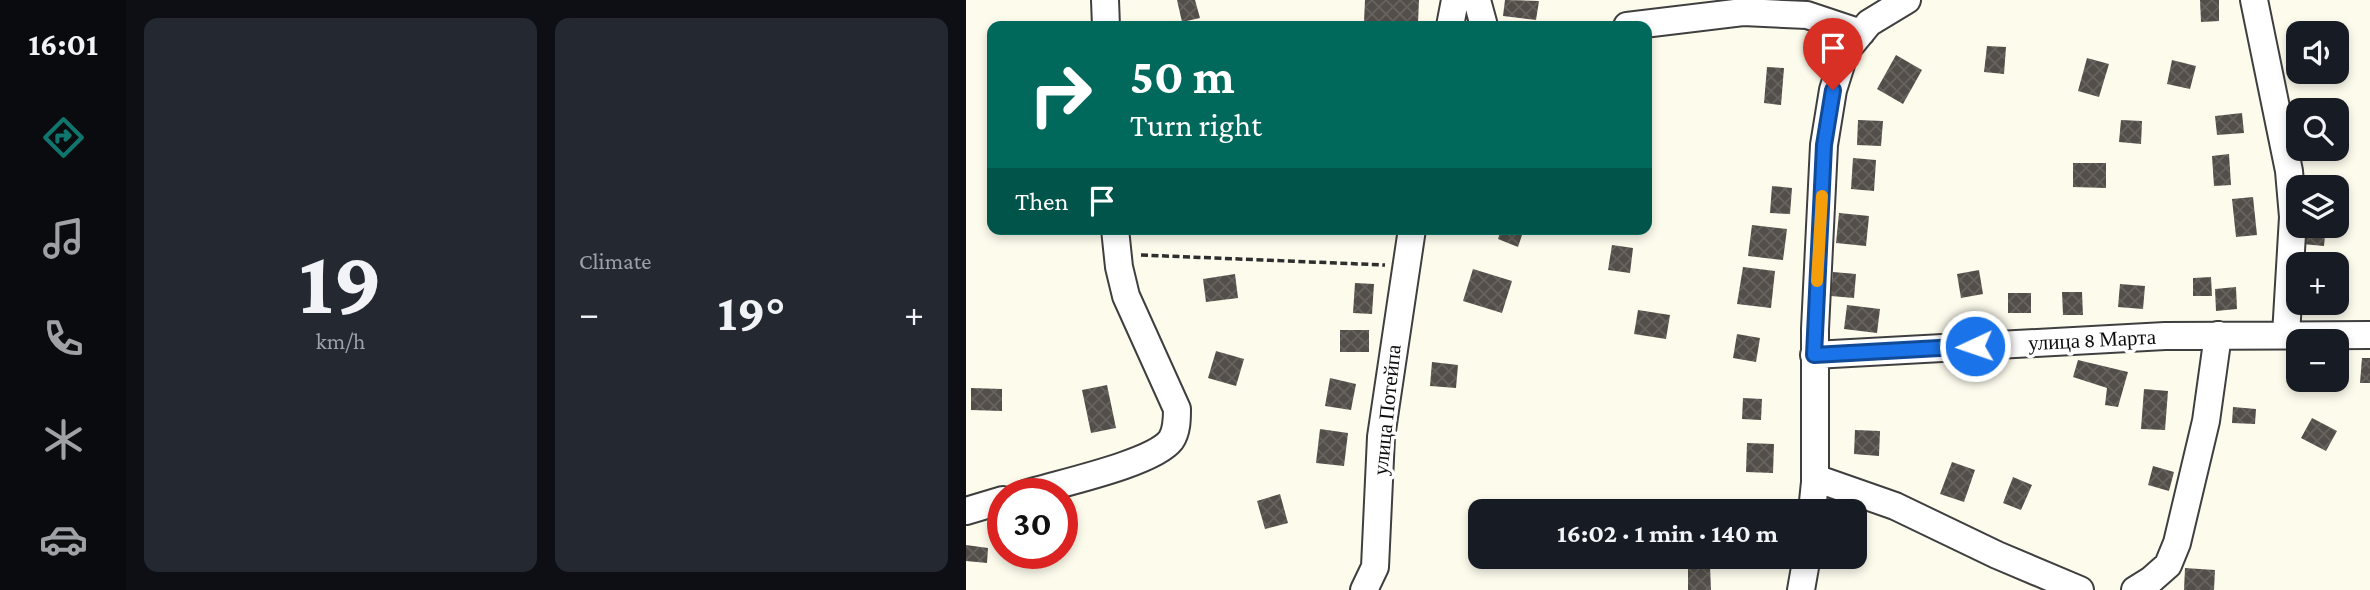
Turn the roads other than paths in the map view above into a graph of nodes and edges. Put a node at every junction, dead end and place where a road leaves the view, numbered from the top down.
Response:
1 (1105, 0) edge
2 (1455, 0) edge
3 (1478, 0) edge
4 (1907, 0) edge
5 (2254, 0) edge
6 (1106, 21) edge
7 (1451, 21) edge
8 (1483, 21) edge
9 (1652, 23) edge
10 (1861, 33) junction
11 (1411, 235) edge
12 (1116, 242) edge
13 (2287, 329) edge
14 (2218, 335) junction
15 (2286, 335) edge
16 (2349, 335) edge
17 (2370, 335) edge
18 (1814, 355) junction
19 (1078, 478) edge
20 (1815, 478) junction
21 (1813, 499) edge
22 (987, 504) edge
23 (966, 510) edge
24 (1805, 569) edge
25 (1364, 590) edge
26 (1801, 590) edge
27 (2080, 590) edge
28 (2134, 590) edge

1 - 6 street
2 - 7 street
3 - 8 street
4 - 10 street
5 - 13 street
9 - 10 street
10 - 18 street
11 - 25 street, улица Потейпа
12 - 19 street
14 - 15 street, улица 8 Марта
14 - 18 street, улица 8 Марта
14 - 28 street
16 - 17 street, улица 8 Марта
18 - 20 street
20 - 21 street
20 - 27 street
22 - 23 street
24 - 26 street

